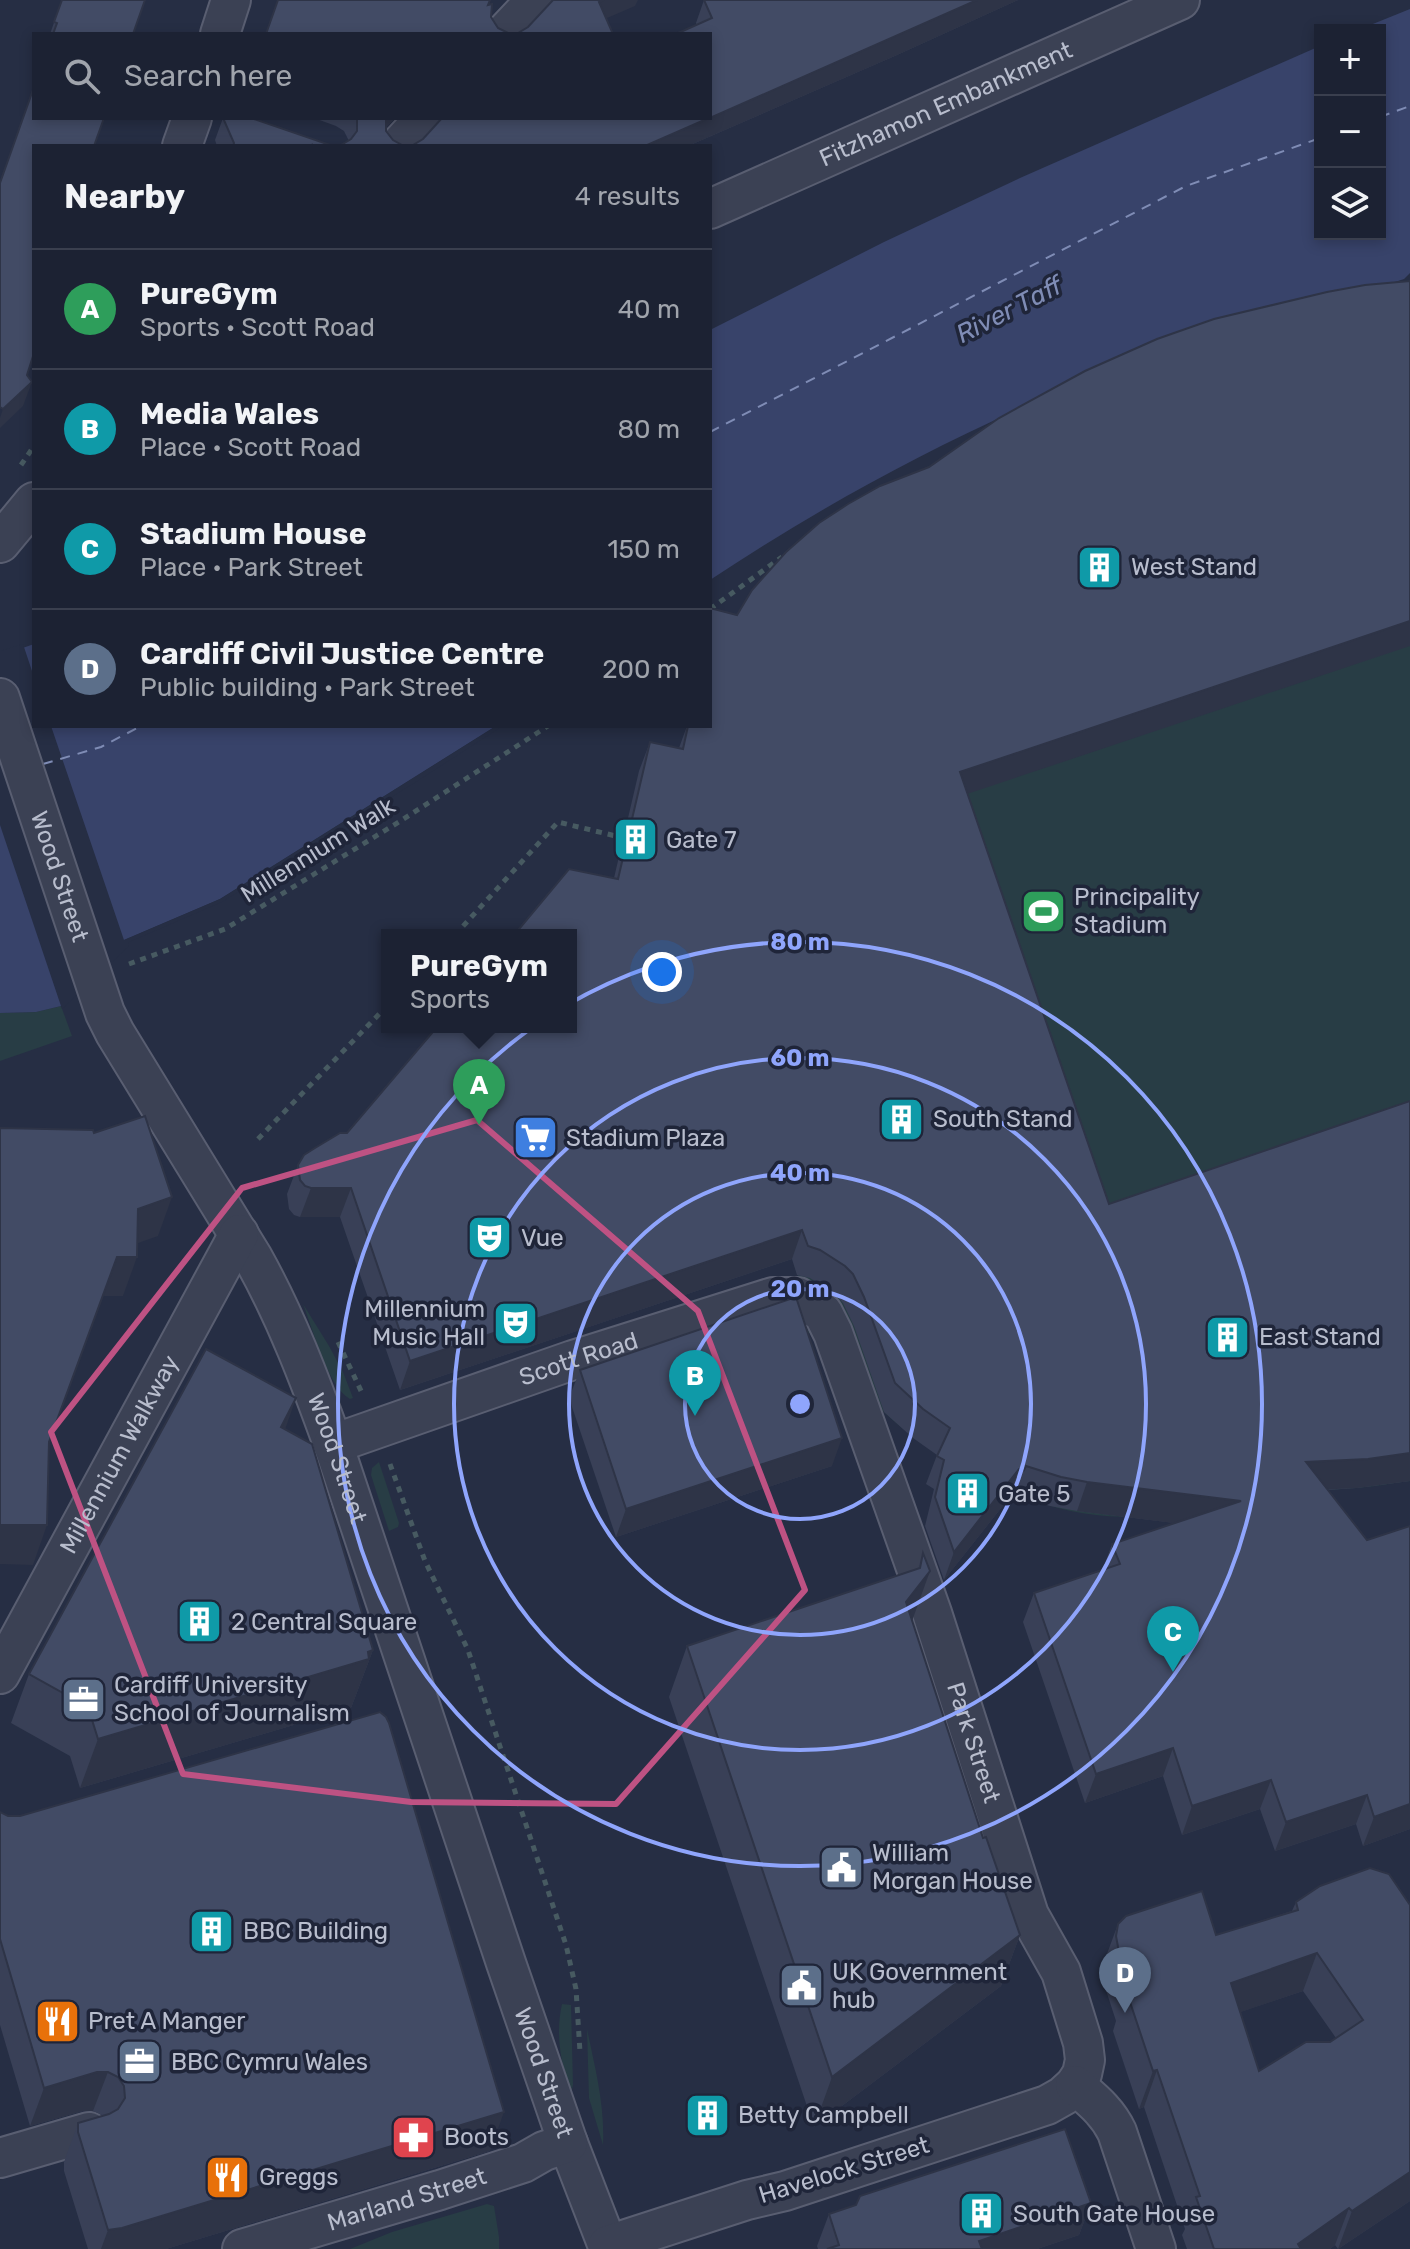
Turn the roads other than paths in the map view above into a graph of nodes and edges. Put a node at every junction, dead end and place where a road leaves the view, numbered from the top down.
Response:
1 (231, 0) edge
2 (536, 0) edge
3 (1180, 0) edge
4 (221, 32) edge
5 (506, 32) edge
6 (191, 120) edge
7 (423, 120) edge
8 (183, 144) edge
9 (401, 144) edge
10 (712, 208) edge
11 (32, 504) edge
12 (0, 543) edge
13 (0, 698) edge
14 (239, 1234) junction
15 (823, 1313) joint
16 (333, 1444) junction
17 (0, 1674) edge
18 (1075, 2085) junction
19 (89, 2132) edge
20 (568, 2143) junction
21 (0, 2158) edge
22 (608, 2247) edge
23 (242, 2249) edge
24 (1156, 2249) edge

1 - 4 street
2 - 5 street
3 - 10 street, Fitzhamon Embankment
6 - 8 street
7 - 9 street
11 - 12 street
13 - 14 street, Wood Street
14 - 16 street, Wood Street
14 - 17 street, Millennium Walkway
15 - 16 street, Scott Road
15 - 18 street, Park Street
16 - 20 street, Wood Street
18 - 22 street, Havelock Street
18 - 24 street
19 - 21 street
20 - 22 street, Wood Street
20 - 23 street, Marland Street

